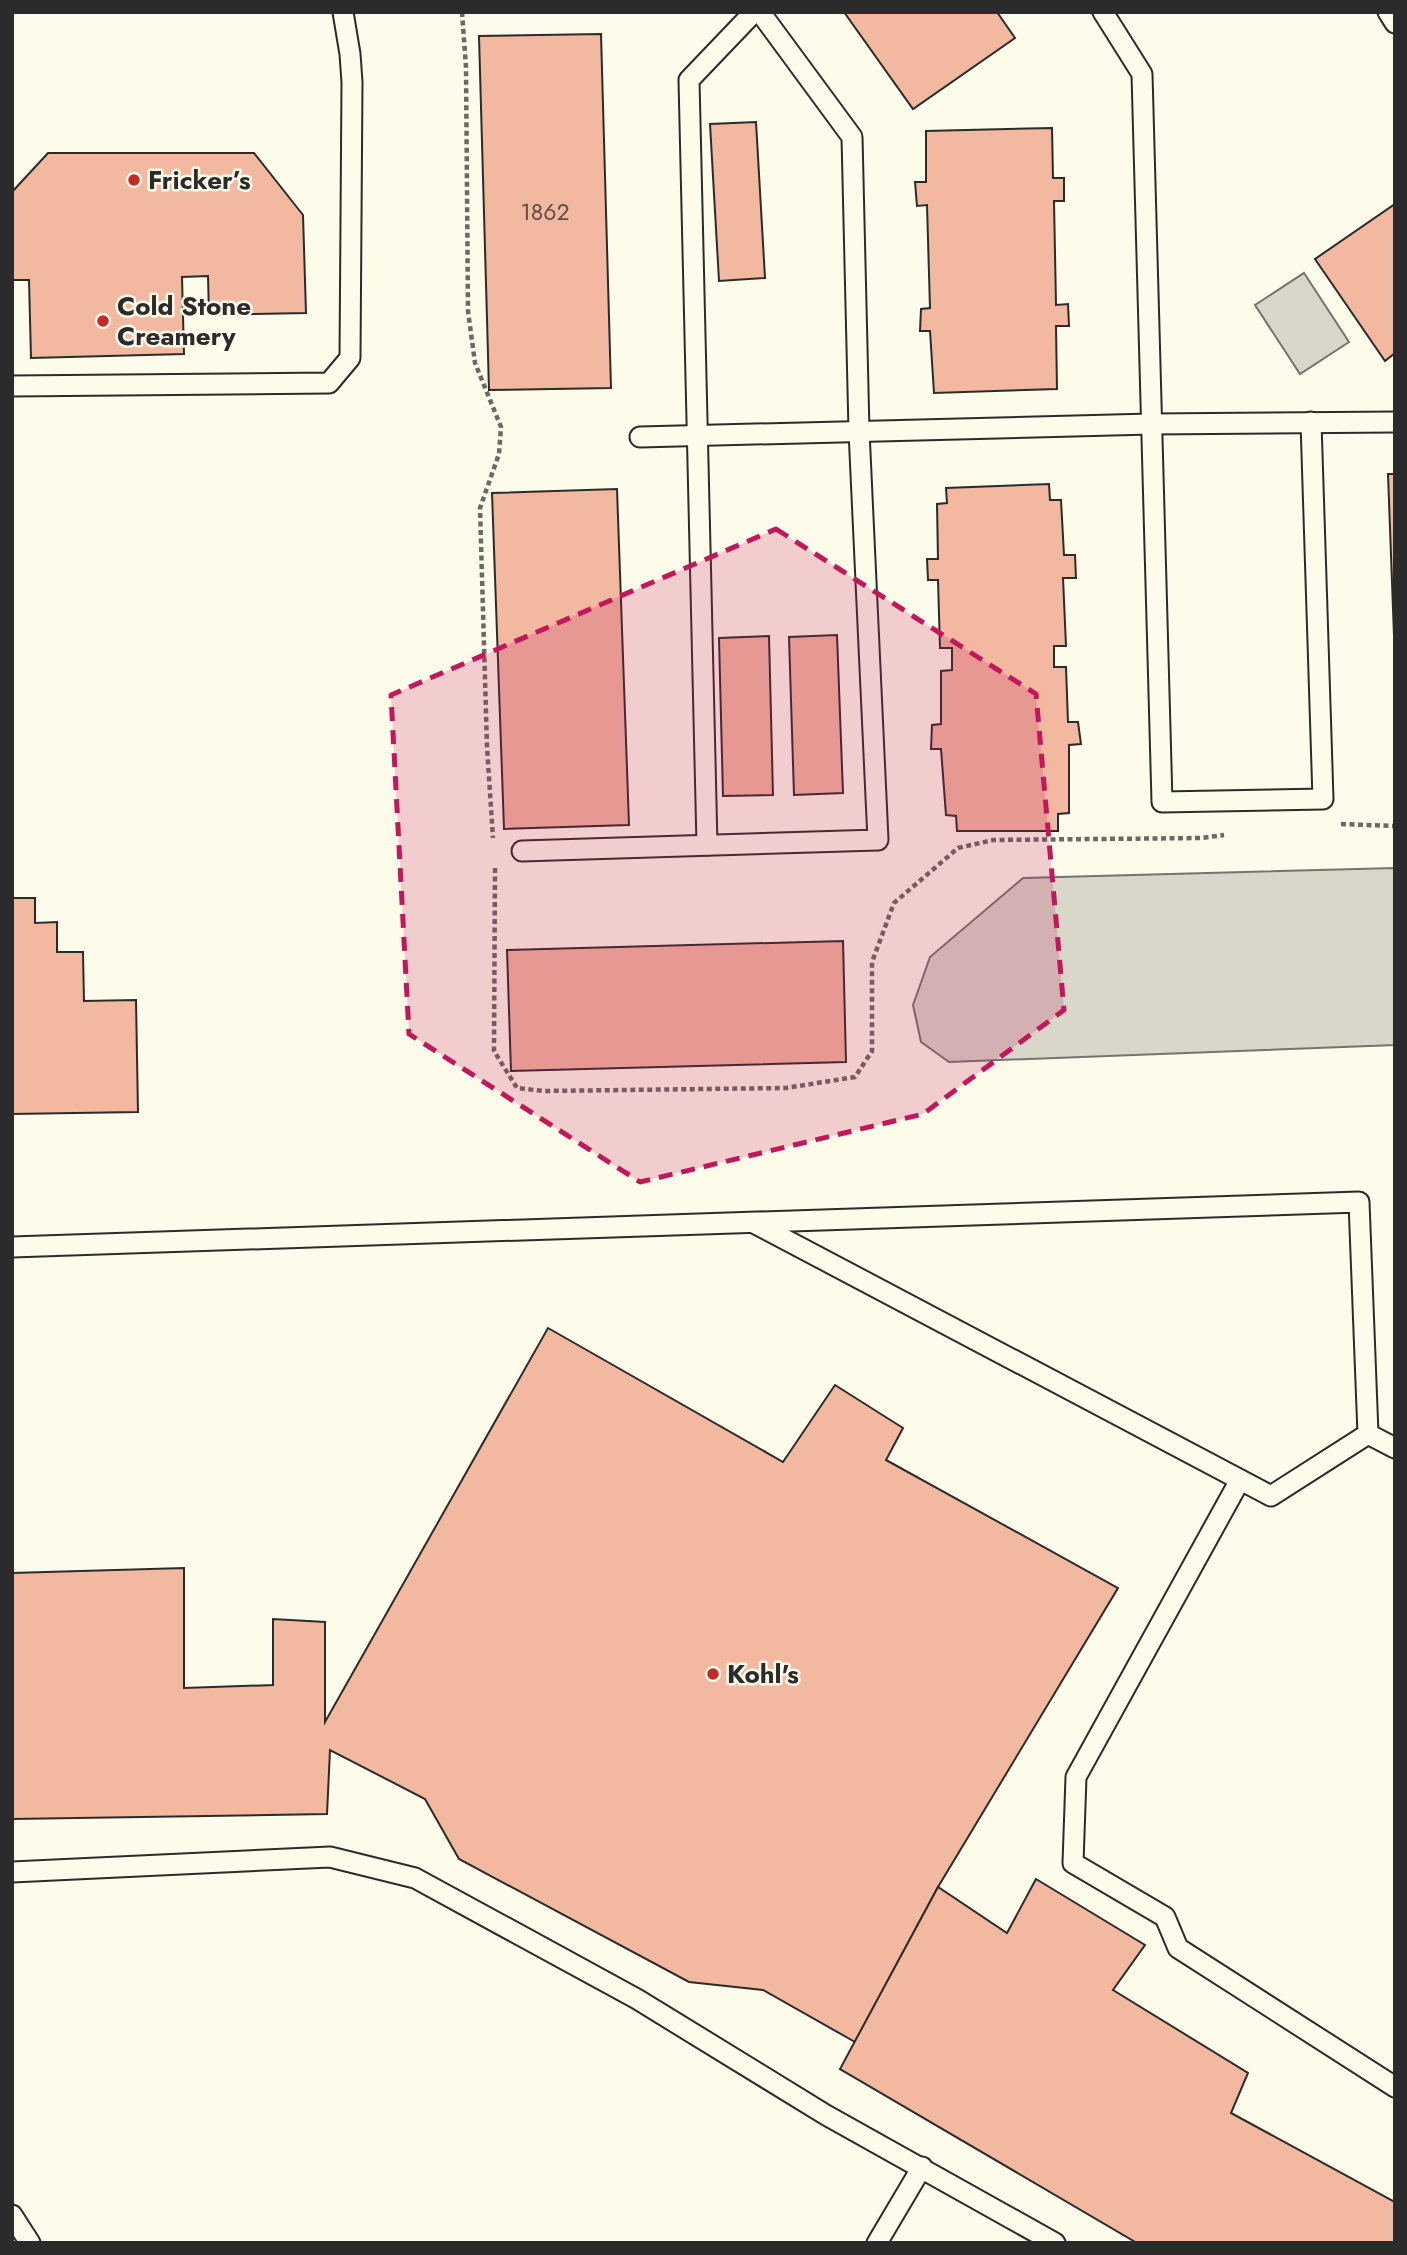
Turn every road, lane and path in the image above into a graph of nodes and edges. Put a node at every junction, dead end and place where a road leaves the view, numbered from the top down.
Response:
1 (343, 12) edge
2 (754, 12) edge
3 (760, 12) edge
4 (1103, 12) edge
5 (1388, 12) edge
6 (1395, 23) edge
7 (12, 386) edge
8 (1311, 422) junction
9 (1395, 422) edge
10 (1152, 424) junction
11 (859, 432) junction
12 (699, 436) junction
13 (640, 437) dead end
14 (707, 845) junction
15 (522, 851) dead end
16 (753, 1222) junction
17 (12, 1247) edge
18 (1368, 1434) junction
19 (1395, 1448) edge
20 (1240, 1480) junction
21 (12, 1872) edge
22 (1395, 2087) edge
23 (922, 2167) junction
24 (12, 2215) edge
25 (30, 2243) edge
26 (877, 2243) edge
27 (1055, 2243) edge

1 - 7 lane
2 - 12 lane
3 - 11 lane
4 - 10 lane
5 - 6 lane
8 - 9 lane
8 - 10 lane
8 - 10 lane
10 - 11 lane
11 - 12 lane
11 - 14 lane
12 - 13 lane
12 - 14 lane
14 - 15 lane
16 - 17 lane
16 - 18 lane
16 - 20 lane
18 - 19 lane
18 - 20 lane
20 - 22 lane
21 - 23 lane
23 - 26 lane
23 - 27 lane
24 - 25 lane

